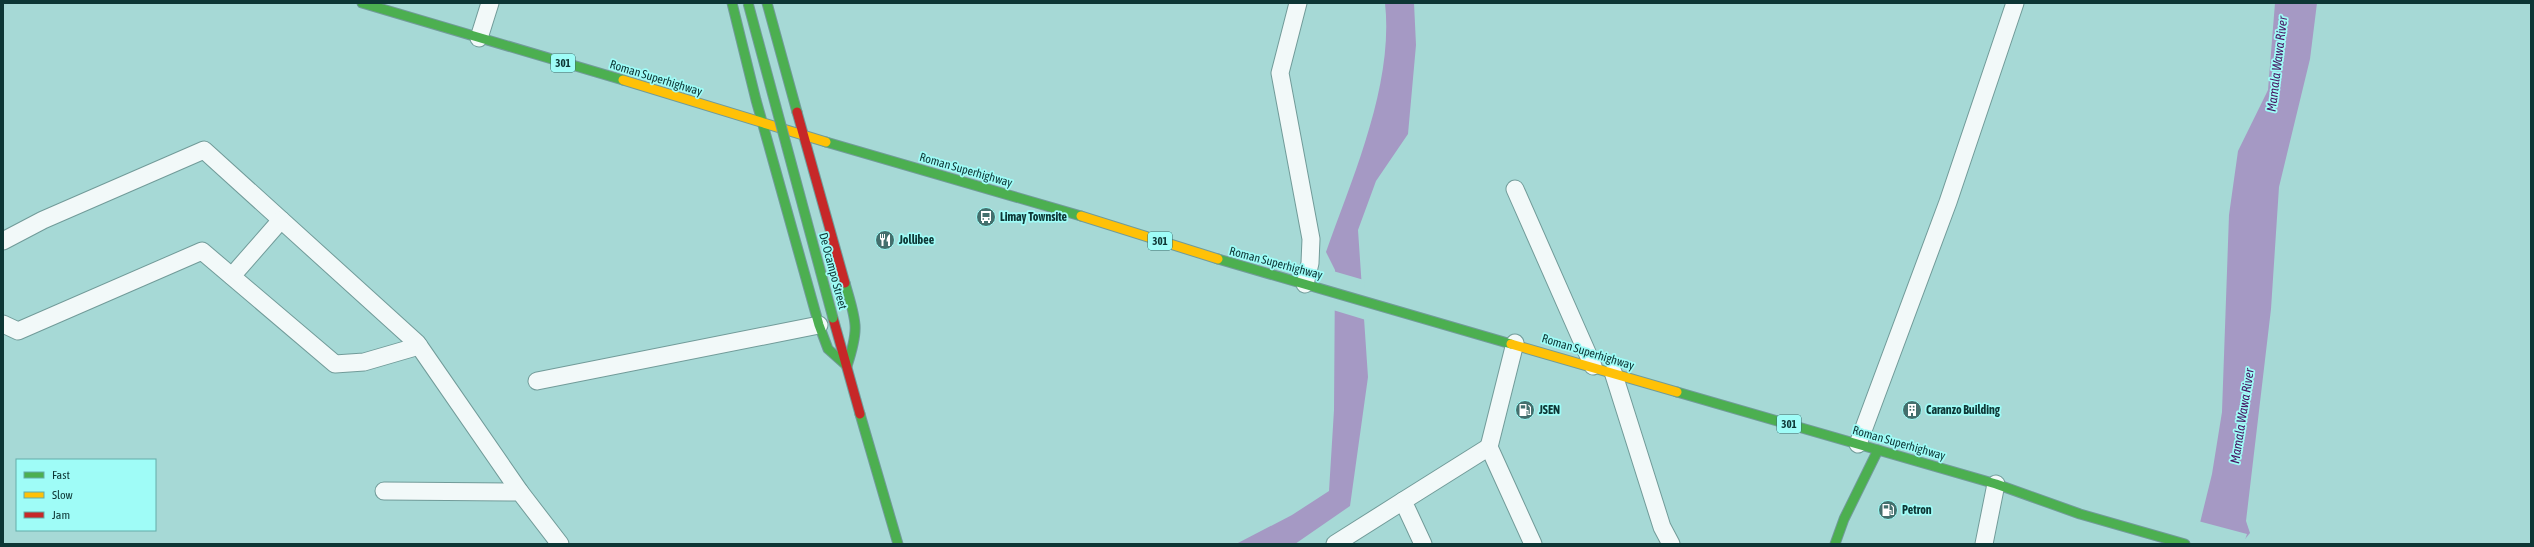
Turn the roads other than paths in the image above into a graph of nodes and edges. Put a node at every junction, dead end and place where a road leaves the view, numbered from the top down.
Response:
1 (362, 3) edge
2 (490, 3) edge
3 (732, 3) edge
4 (748, 3) edge
5 (767, 3) edge
6 (1298, 3) edge
7 (2015, 3) edge
8 (479, 38) junction
9 (763, 122) junction
10 (802, 133) junction
11 (1515, 189) dead end
12 (281, 220) junction
13 (3, 241) edge
14 (232, 276) junction
15 (1305, 284) junction
16 (826, 322) junction
17 (3, 324) edge
18 (1515, 343) junction
19 (419, 346) junction
20 (847, 366) junction
21 (1593, 366) junction
22 (1613, 372) junction
23 (537, 381) dead end
24 (1858, 444) junction
25 (1490, 447) junction
26 (1878, 450) junction
27 (1996, 484) junction
28 (384, 491) dead end
29 (520, 492) junction
30 (1403, 501) junction
31 (560, 544) edge
32 (898, 544) edge
33 (1335, 544) edge
34 (1423, 544) edge
35 (1533, 544) edge
36 (1670, 544) edge
37 (1835, 544) edge
38 (1984, 544) edge
39 (2185, 544) edge

1 - 8 main road, Roman Superhighway / 301
2 - 8 street
3 - 9 main road
4 - 16 main road, De Ocampo Street, bridge
5 - 10 main road
6 - 15 street
7 - 24 street
8 - 9 main road, Roman Superhighway / 301
9 - 10 main road, Roman Superhighway / 301
9 - 16 main road
10 - 15 main road, Roman Superhighway / 301
10 - 20 main road
11 - 21 street
12 - 13 street
12 - 14 street
12 - 19 street
14 - 17 street
14 - 19 street
15 - 18 main road, Roman Superhighway / 301
16 - 20 main road, De Ocampo Street
16 - 20 main road
16 - 23 street
18 - 21 main road, Roman Superhighway / 301
18 - 25 street
19 - 29 street
20 - 32 main road, De Ocampo Street
21 - 22 main road, Roman Superhighway / 301
22 - 24 main road, Roman Superhighway / 301
22 - 36 street
24 - 26 main road, Roman Superhighway / 301
25 - 30 street
25 - 35 street
26 - 27 main road, Roman Superhighway / 301
26 - 37 main road
27 - 38 street
27 - 39 main road, Roman Superhighway / 301
28 - 29 street
29 - 31 street
30 - 33 street
30 - 34 street

